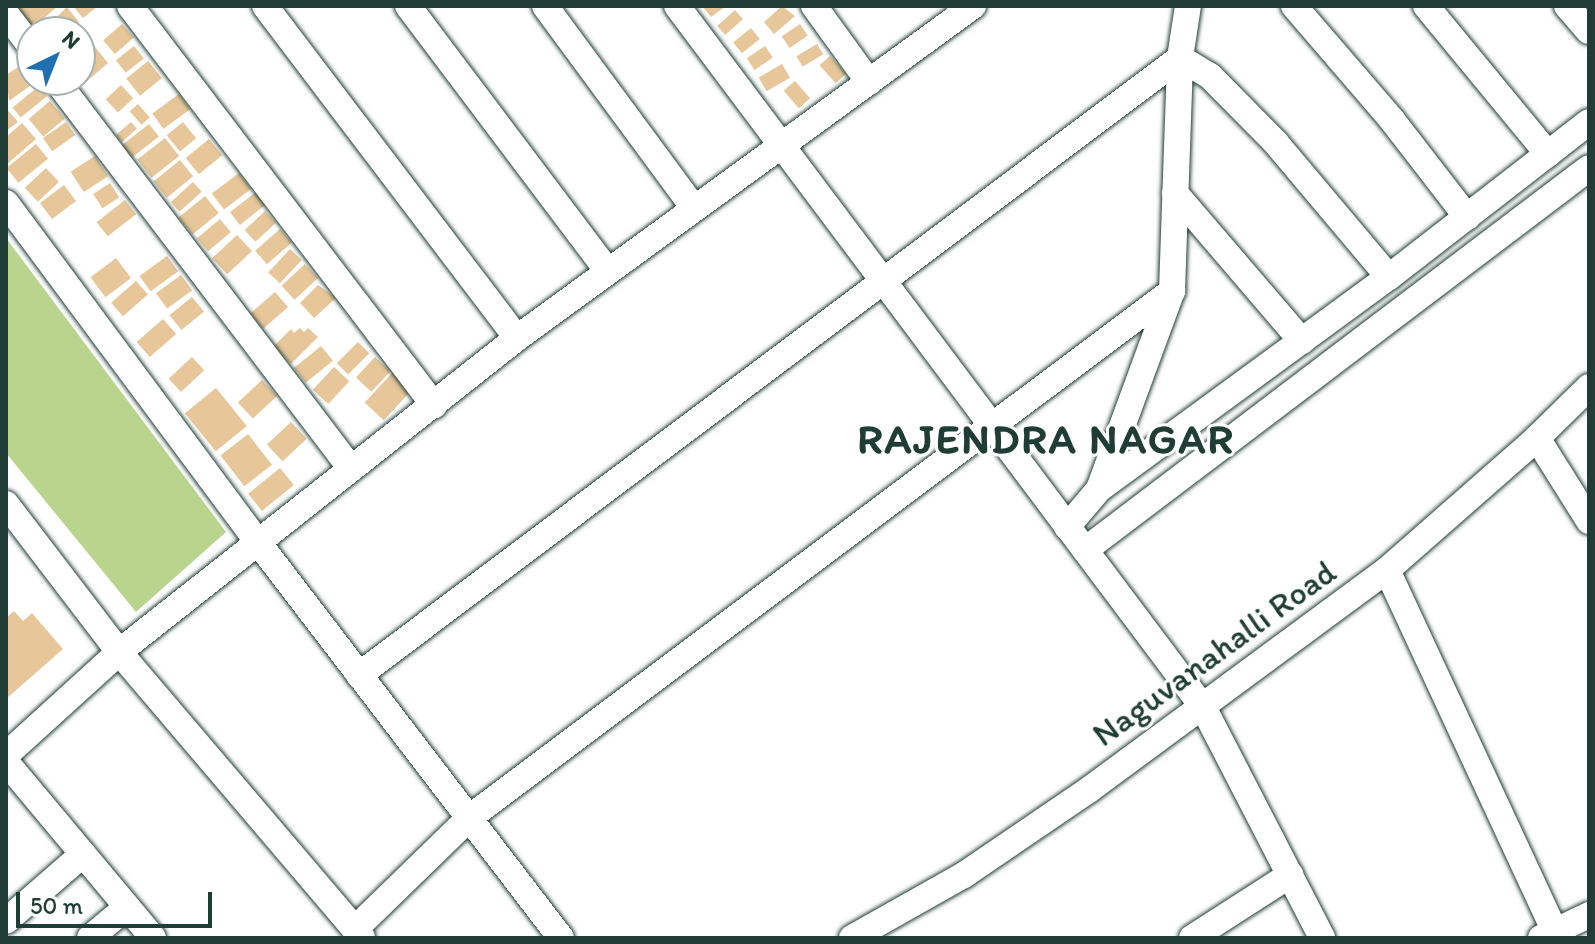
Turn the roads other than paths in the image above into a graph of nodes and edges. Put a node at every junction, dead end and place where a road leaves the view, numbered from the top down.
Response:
1 (130, 6) edge
2 (265, 6) edge
3 (408, 6) edge
4 (545, 6) edge
5 (677, 6) edge
6 (814, 6) edge
7 (973, 6) edge
8 (1188, 6) edge
9 (1294, 6) edge
10 (1426, 6) edge
11 (1567, 6) edge
12 (1589, 31) edge
13 (1180, 58) junction
14 (869, 82) junction
15 (68, 96) edge
16 (1589, 122) edge
17 (779, 146) junction
18 (1548, 154) junction
19 (1589, 168) edge
20 (1175, 193) junction
21 (6, 203) edge
22 (694, 208) junction
23 (1467, 217) junction
24 (608, 271) junction
25 (1389, 277) junction
26 (883, 282) junction
27 (1172, 291) junction
28 (517, 338) junction
29 (1302, 341) junction
30 (1589, 387) edge
31 (434, 405) junction
32 (990, 424) junction
33 (1537, 438) junction
34 (351, 468) junction
35 (1099, 489) junction
36 (6, 504) edge
37 (1589, 521) edge
38 (1067, 527) junction
39 (257, 541) junction
40 (1085, 550) junction
41 (1387, 570) junction
42 (119, 652) junction
43 (359, 675) junction
44 (1203, 707) junction
45 (6, 755) edge
46 (6, 762) edge
47 (469, 818) junction
48 (83, 854) junction
49 (1290, 875) junction
50 (127, 907) junction
51 (1589, 915) edge
52 (6, 921) edge
53 (358, 934) edge
54 (1551, 936) edge
55 (90, 938) edge
56 (153, 938) edge
57 (561, 938) edge
58 (852, 938) edge
59 (1192, 938) edge
60 (1322, 938) edge

1 - 31 street
2 - 28 street
3 - 24 street
4 - 22 street
5 - 17 street
6 - 14 street
7 - 14 street
8 - 13 street
9 - 23 street
10 - 18 street
11 - 12 street
13 - 20 street
13 - 25 street
13 - 26 street
14 - 17 street
15 - 34 street
16 - 18 street
17 - 22 street
17 - 26 street
18 - 23 street
19 - 40 street
20 - 27 street
20 - 29 street
21 - 39 street
22 - 24 street
23 - 25 street
24 - 28 street
25 - 29 street
26 - 32 street
26 - 43 street
27 - 32 street
27 - 35 street
28 - 31 street
29 - 35 street
30 - 33 street, Naguvanahalli Road
31 - 34 street
32 - 38 street
32 - 47 street
33 - 37 street
33 - 41 street, Naguvanahalli Road
34 - 39 street
35 - 38 street
36 - 42 street
38 - 40 street
39 - 42 street
39 - 43 street
40 - 44 street
41 - 44 street, Naguvanahalli Road
41 - 54 street
42 - 45 street
42 - 53 street
43 - 47 street
44 - 49 street
44 - 58 street, Naguvanahalli Road
46 - 48 street
47 - 53 street
47 - 57 street
48 - 50 street
48 - 52 street
49 - 59 street
49 - 60 street
50 - 55 street
50 - 56 street
51 - 54 street

